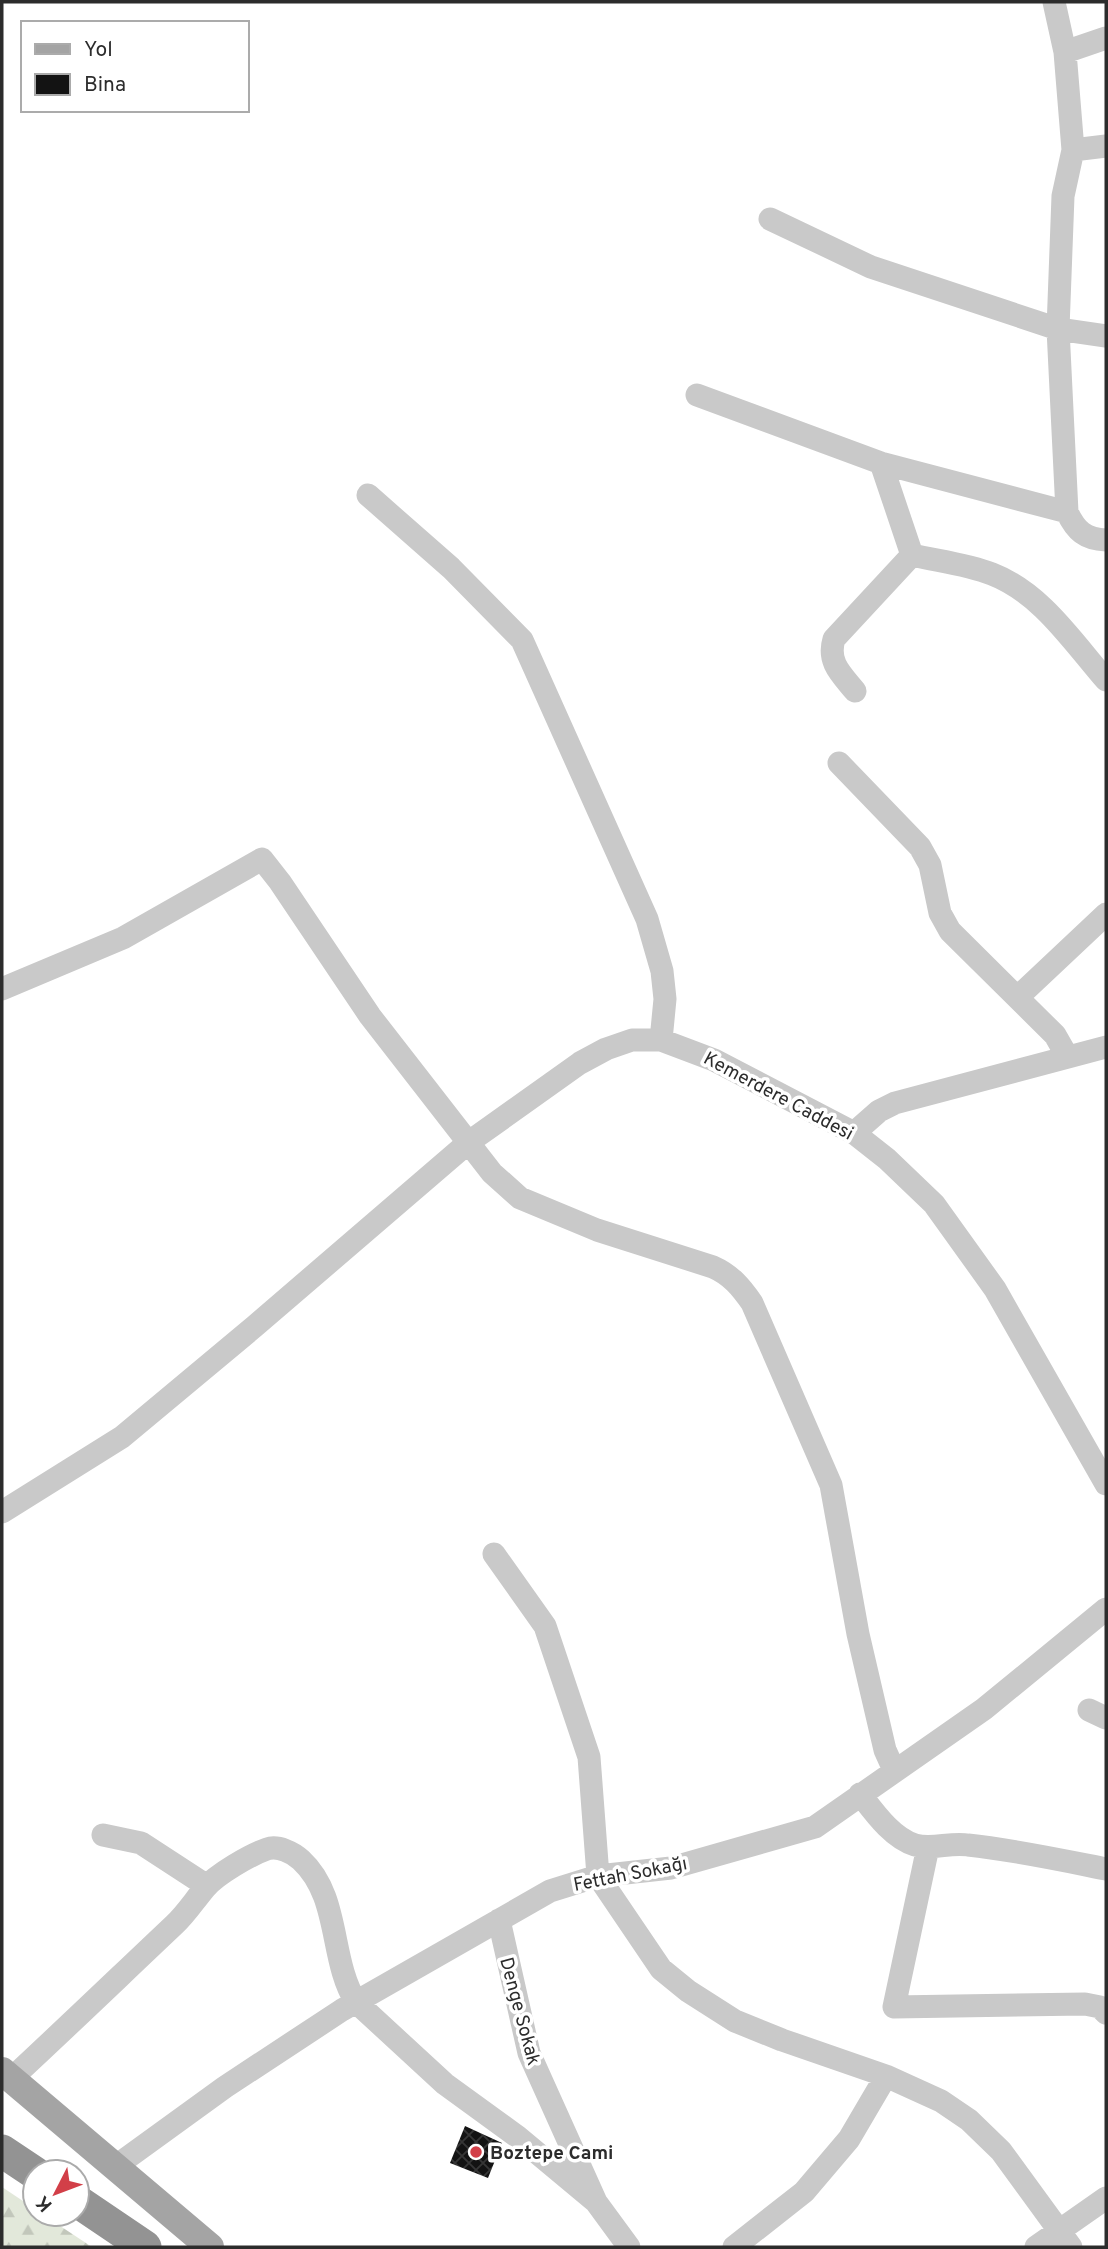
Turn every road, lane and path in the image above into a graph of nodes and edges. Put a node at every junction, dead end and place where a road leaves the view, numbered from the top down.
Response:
1 (1054, 2) edge
2 (1106, 38) edge
3 (1065, 52) junction
4 (1106, 146) edge
5 (1073, 150) junction
6 (769, 219) dead end
7 (1058, 329) junction
8 (1106, 336) edge
9 (697, 395) dead end
10 (881, 463) junction
11 (368, 495) dead end
12 (1067, 512) junction
13 (1106, 540) edge
14 (912, 555) junction
15 (1106, 680) edge
16 (855, 691) dead end
17 (839, 763) dead end
18 (1106, 914) edge
19 (2, 989) edge
20 (1018, 997) junction
21 (661, 1040) junction
22 (1106, 1047) edge
23 (1067, 1056) junction
24 (854, 1133) junction
25 (469, 1142) junction
26 (1106, 1484) edge
27 (2, 1512) edge
28 (494, 1555) dead end
29 (1106, 1609) edge
30 (894, 1770) junction
31 (860, 1794) junction
32 (103, 1835) dead end
33 (928, 1847) junction
34 (1106, 1870) edge
35 (598, 1877) junction
36 (207, 1886) junction
37 (499, 1920) junction
38 (356, 2002) junction
39 (1106, 2013) edge
40 (7, 2075) edge
41 (886, 2076) junction
42 (2, 2139) edge
43 (2, 2151) edge
44 (27, 2158) edge
45 (21, 2164) edge
46 (116, 2166) junction
47 (1106, 2199) edge
48 (596, 2202) junction
49 (91, 2209) edge
50 (1065, 2239) edge
51 (138, 2243) edge
52 (210, 2247) edge
53 (629, 2247) edge
54 (734, 2247) edge
55 (1036, 2247) edge

1 - 3 street
2 - 3 street
3 - 5 street
4 - 5 street
5 - 7 street
6 - 7 street
7 - 8 street
7 - 12 street
9 - 10 street
10 - 12 street
10 - 14 street
11 - 21 street
12 - 13 street
14 - 15 street
14 - 16 street
17 - 20 street
18 - 20 street
19 - 25 street
20 - 23 street
21 - 24 street, Kemerdere Caddesi
21 - 25 street, Kemerdere Caddesi
22 - 23 street
23 - 24 street
24 - 26 street, Kemerdere Caddesi
25 - 27 street, Kemerdere Caddesi
25 - 30 street
28 - 35 street
29 - 30 street, Fettah Sokağı
30 - 31 street, Fettah Sokağı
31 - 33 street
31 - 35 street, Fettah Sokağı
32 - 36 street
33 - 34 street
33 - 39 street
35 - 37 street, Fettah Sokağı
35 - 41 street
36 - 38 street
36 - 40 street
37 - 38 street, Fettah Sokağı
37 - 48 street, Denge Sokak
38 - 46 street, Fettah Sokağı
38 - 48 street
40 - 46 main road
41 - 50 street
41 - 54 street
42 - 44 main road
43 - 45 highway
46 - 52 main road
47 - 50 street
48 - 53 street, Denge Sokak
49 - 51 highway
50 - 55 street

